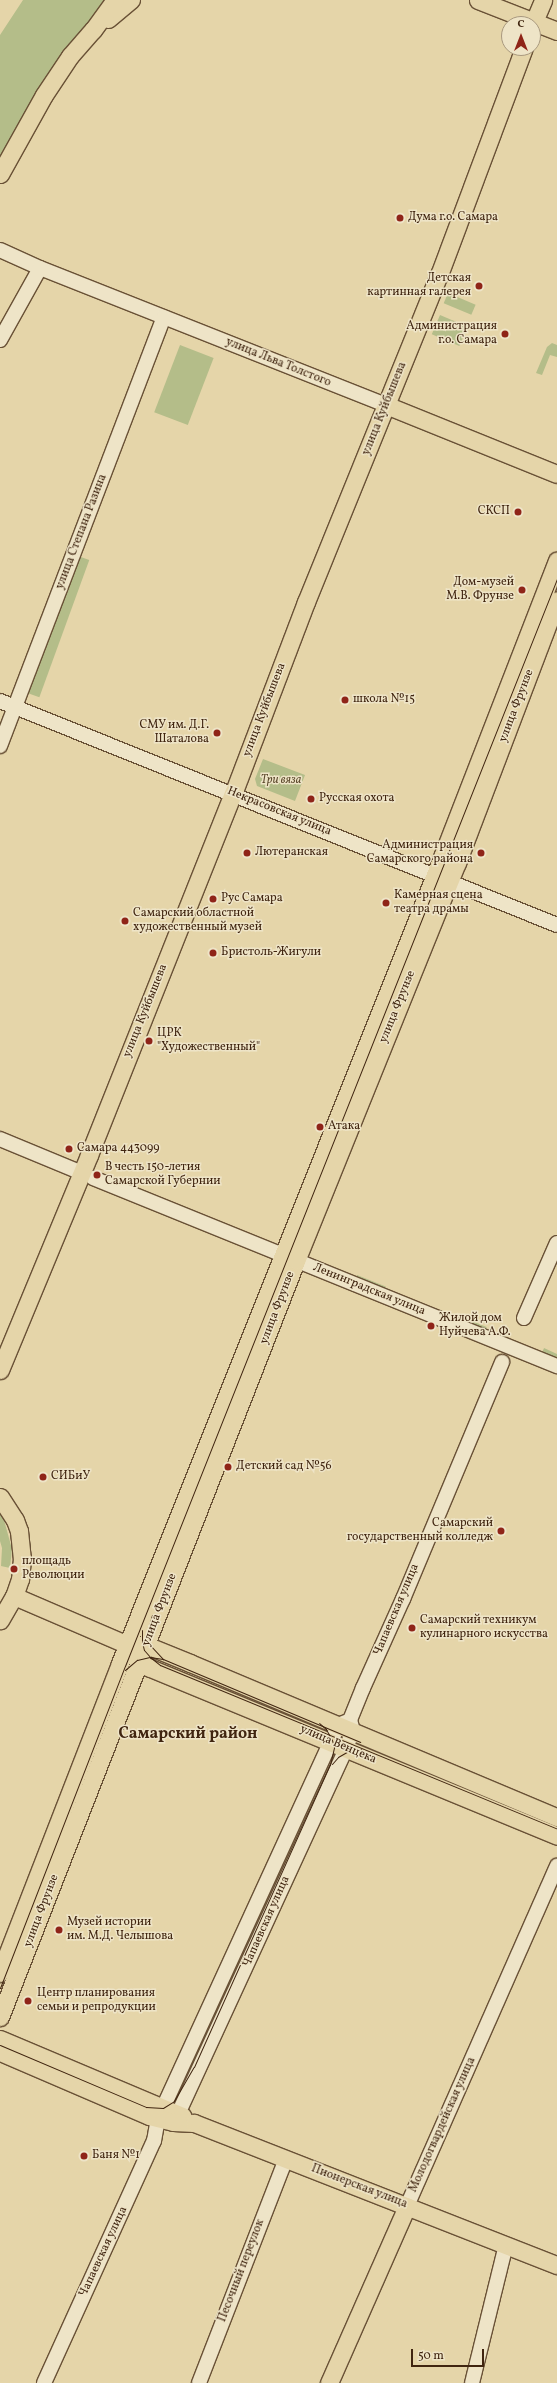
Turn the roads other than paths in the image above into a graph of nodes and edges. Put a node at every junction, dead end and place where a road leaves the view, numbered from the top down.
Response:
1 (115, 0) edge
2 (131, 0) edge
3 (478, 0) edge
4 (543, 0) edge
5 (516, 16) edge
6 (536, 16) edge
7 (541, 26) edge
8 (93, 30) junction
9 (557, 31) edge
10 (521, 56) edge
11 (0, 174) edge
12 (0, 250) edge
13 (40, 268) junction
14 (164, 317) junction
15 (0, 340) edge
16 (386, 405) junction
17 (557, 474) edge
18 (557, 560) edge
19 (557, 600) edge
20 (0, 701) edge
21 (15, 707) junction
22 (0, 746) edge
23 (233, 794) junction
24 (442, 878) junction
25 (557, 925) edge
26 (0, 1139) edge
27 (87, 1176) junction
28 (557, 1243) edge
29 (289, 1258) junction
30 (524, 1318) dead end
31 (502, 1362) dead end
32 (557, 1366) edge
33 (0, 1370) edge
34 (0, 1497) edge
35 (14, 1596) junction
36 (0, 1620) edge
37 (128, 1645) junction
38 (146, 1645) junction
39 (139, 1663) junction
40 (347, 1725) junction
41 (338, 1745) junction
42 (557, 1817) edge
43 (557, 1836) edge
44 (557, 1866) edge
45 (0, 1973) edge
46 (0, 2017) edge
47 (0, 2039) edge
48 (0, 2052) edge
49 (168, 2116) junction
50 (286, 2159) junction
51 (407, 2206) junction
52 (506, 2245) junction
53 (557, 2265) edge
54 (44, 2383) edge
55 (199, 2383) edge
56 (328, 2383) edge
57 (472, 2383) edge

1 - 8 main road
2 - 8 main road
3 - 5 main road
4 - 6 main road
7 - 9 main road
8 - 11 main road
10 - 16 main road, улица Куйбышева
12 - 13 street, улица Льва Толстого
13 - 14 street, улица Льва Толстого
13 - 15 street
14 - 16 street, улица Льва Толстого
14 - 21 street, улица Степана Разина
16 - 17 main road, улица Льва Толстого
16 - 23 main road, улица Куйбышева
18 - 24 main road, улица Фрунзе
19 - 24 main road, улица Фрунзе
20 - 21 street, Некрасовская улица
21 - 22 street, улица Степана Разина
21 - 23 street, Некрасовская улица
23 - 24 street, Некрасовская улица
23 - 27 main road, улица Куйбышева
24 - 25 street, Некрасовская улица
24 - 29 main road, улица Фрунзе
26 - 27 street, Ленинградская улица
27 - 29 street, Ленинградская улица
27 - 33 main road, улица Куйбышева
28 - 30 street
29 - 32 street, Ленинградская улица
29 - 37 main road, улица Фрунзе
29 - 38 main road, улица Фрунзе
31 - 40 street, Чапаевская улица
34 - 35 main road
35 - 36 main road
35 - 37 main road, улица Венцека
37 - 38 main road, улица Венцека
37 - 39 main road
37 - 45 main road, улица Фрунзе
38 - 39 main road, улица Фрунзе
38 - 40 main road, улица Венцека
39 - 41 main road, улица Венцека
39 - 46 main road, улица Фрунзе
40 - 41 street, Чапаевская улица
40 - 42 main road, улица Венцека
41 - 43 main road, улица Венцека
41 - 49 street, Чапаевская улица
44 - 51 street, Молодогвардейская улица
47 - 49 main road
48 - 49 main road
49 - 50 main road, Пионерская улица
49 - 54 street, Чапаевская улица
50 - 51 main road, Пионерская улица
50 - 55 street, Песочный переулок
51 - 52 main road, Пионерская улица
51 - 56 main road, Молодогвардейская улица
52 - 53 main road, Пионерская улица
52 - 57 street

